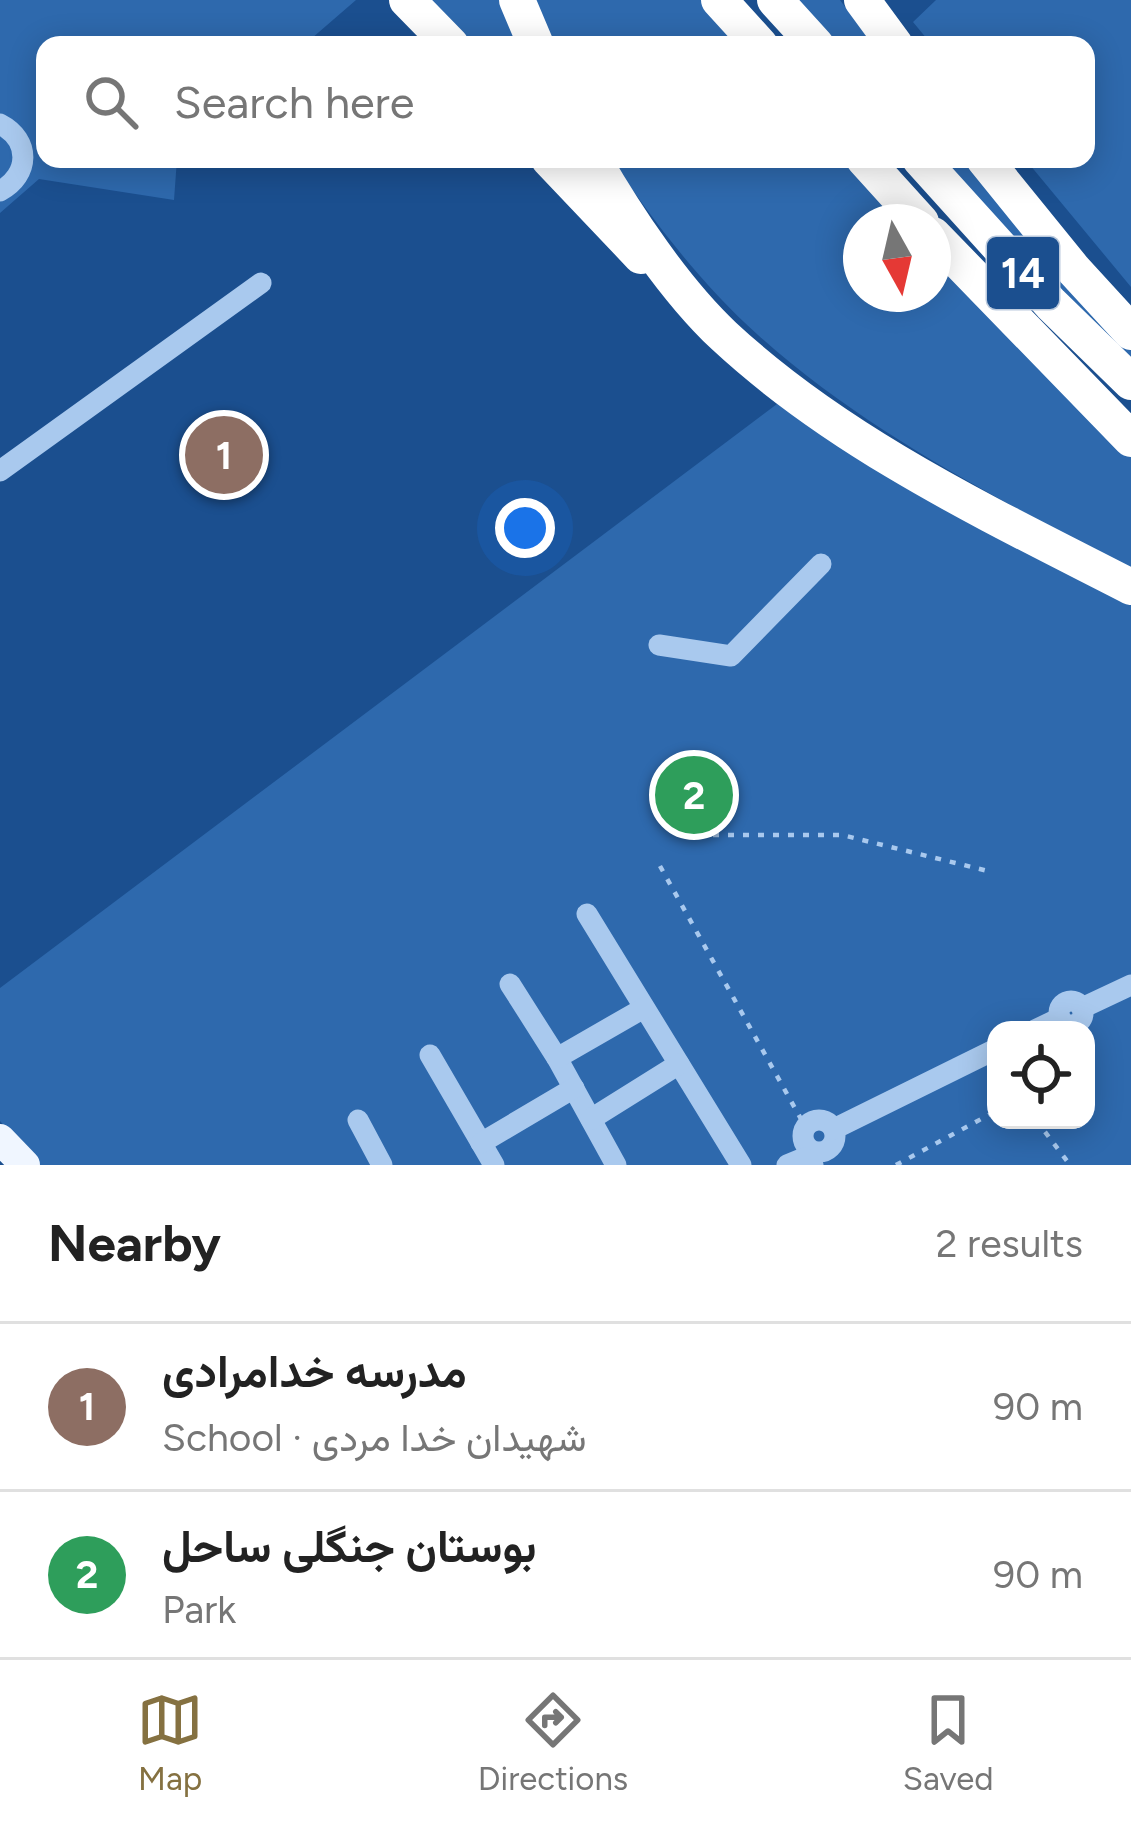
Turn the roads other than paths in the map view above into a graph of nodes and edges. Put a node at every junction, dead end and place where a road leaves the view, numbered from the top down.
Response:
1 (407, 0) edge
2 (517, 0) edge
3 (719, 0) edge
4 (775, 0) edge
5 (862, 0) edge
6 (442, 36) edge
7 (532, 36) edge
8 (752, 36) edge
9 (808, 36) edge
10 (889, 36) edge
11 (0, 124) edge
12 (557, 168) edge
13 (599, 168) edge
14 (872, 168) edge
15 (928, 168) edge
16 (991, 168) edge
17 (0, 191) edge
18 (905, 204) edge
19 (951, 254) edge
20 (261, 283) dead end
21 (686, 296) junction
22 (1131, 332) edge
23 (1131, 382) edge
24 (1131, 439) edge
25 (0, 471) edge
26 (820, 564) dead end
27 (1131, 587) edge
28 (659, 646) dead end
29 (587, 914) dead end
30 (510, 984) dead end
31 (1131, 985) edge
32 (644, 1008) junction
33 (1079, 1021) edge
34 (987, 1053) edge
35 (430, 1055) dead end
36 (557, 1058) junction
37 (679, 1064) junction
38 (574, 1088) junction
39 (591, 1118) junction
40 (358, 1120) dead end
41 (834, 1129) junction
42 (0, 1139) edge
43 (481, 1143) junction
44 (820, 1160) edge
45 (25, 1165) edge
46 (382, 1165) edge
47 (494, 1165) edge
48 (616, 1165) edge
49 (741, 1165) edge
50 (787, 1165) edge

1 - 6 highway
2 - 7 highway
3 - 8 highway
4 - 9 highway
5 - 10 highway
11 - 17 street
12 - 21 highway
13 - 21 highway
14 - 18 highway, 14
15 - 23 highway, 14
16 - 22 highway
19 - 24 highway, 14
20 - 25 street
21 - 27 highway
26 - 28 street
29 - 32 street
30 - 36 street
31 - 33 street
32 - 36 street
32 - 37 street
34 - 41 street
35 - 43 street
36 - 38 street
37 - 39 street
37 - 49 street
38 - 39 street
38 - 43 street
39 - 48 street
40 - 46 street
41 - 44 street
41 - 44 street
42 - 45 main road
43 - 47 street
44 - 50 street

